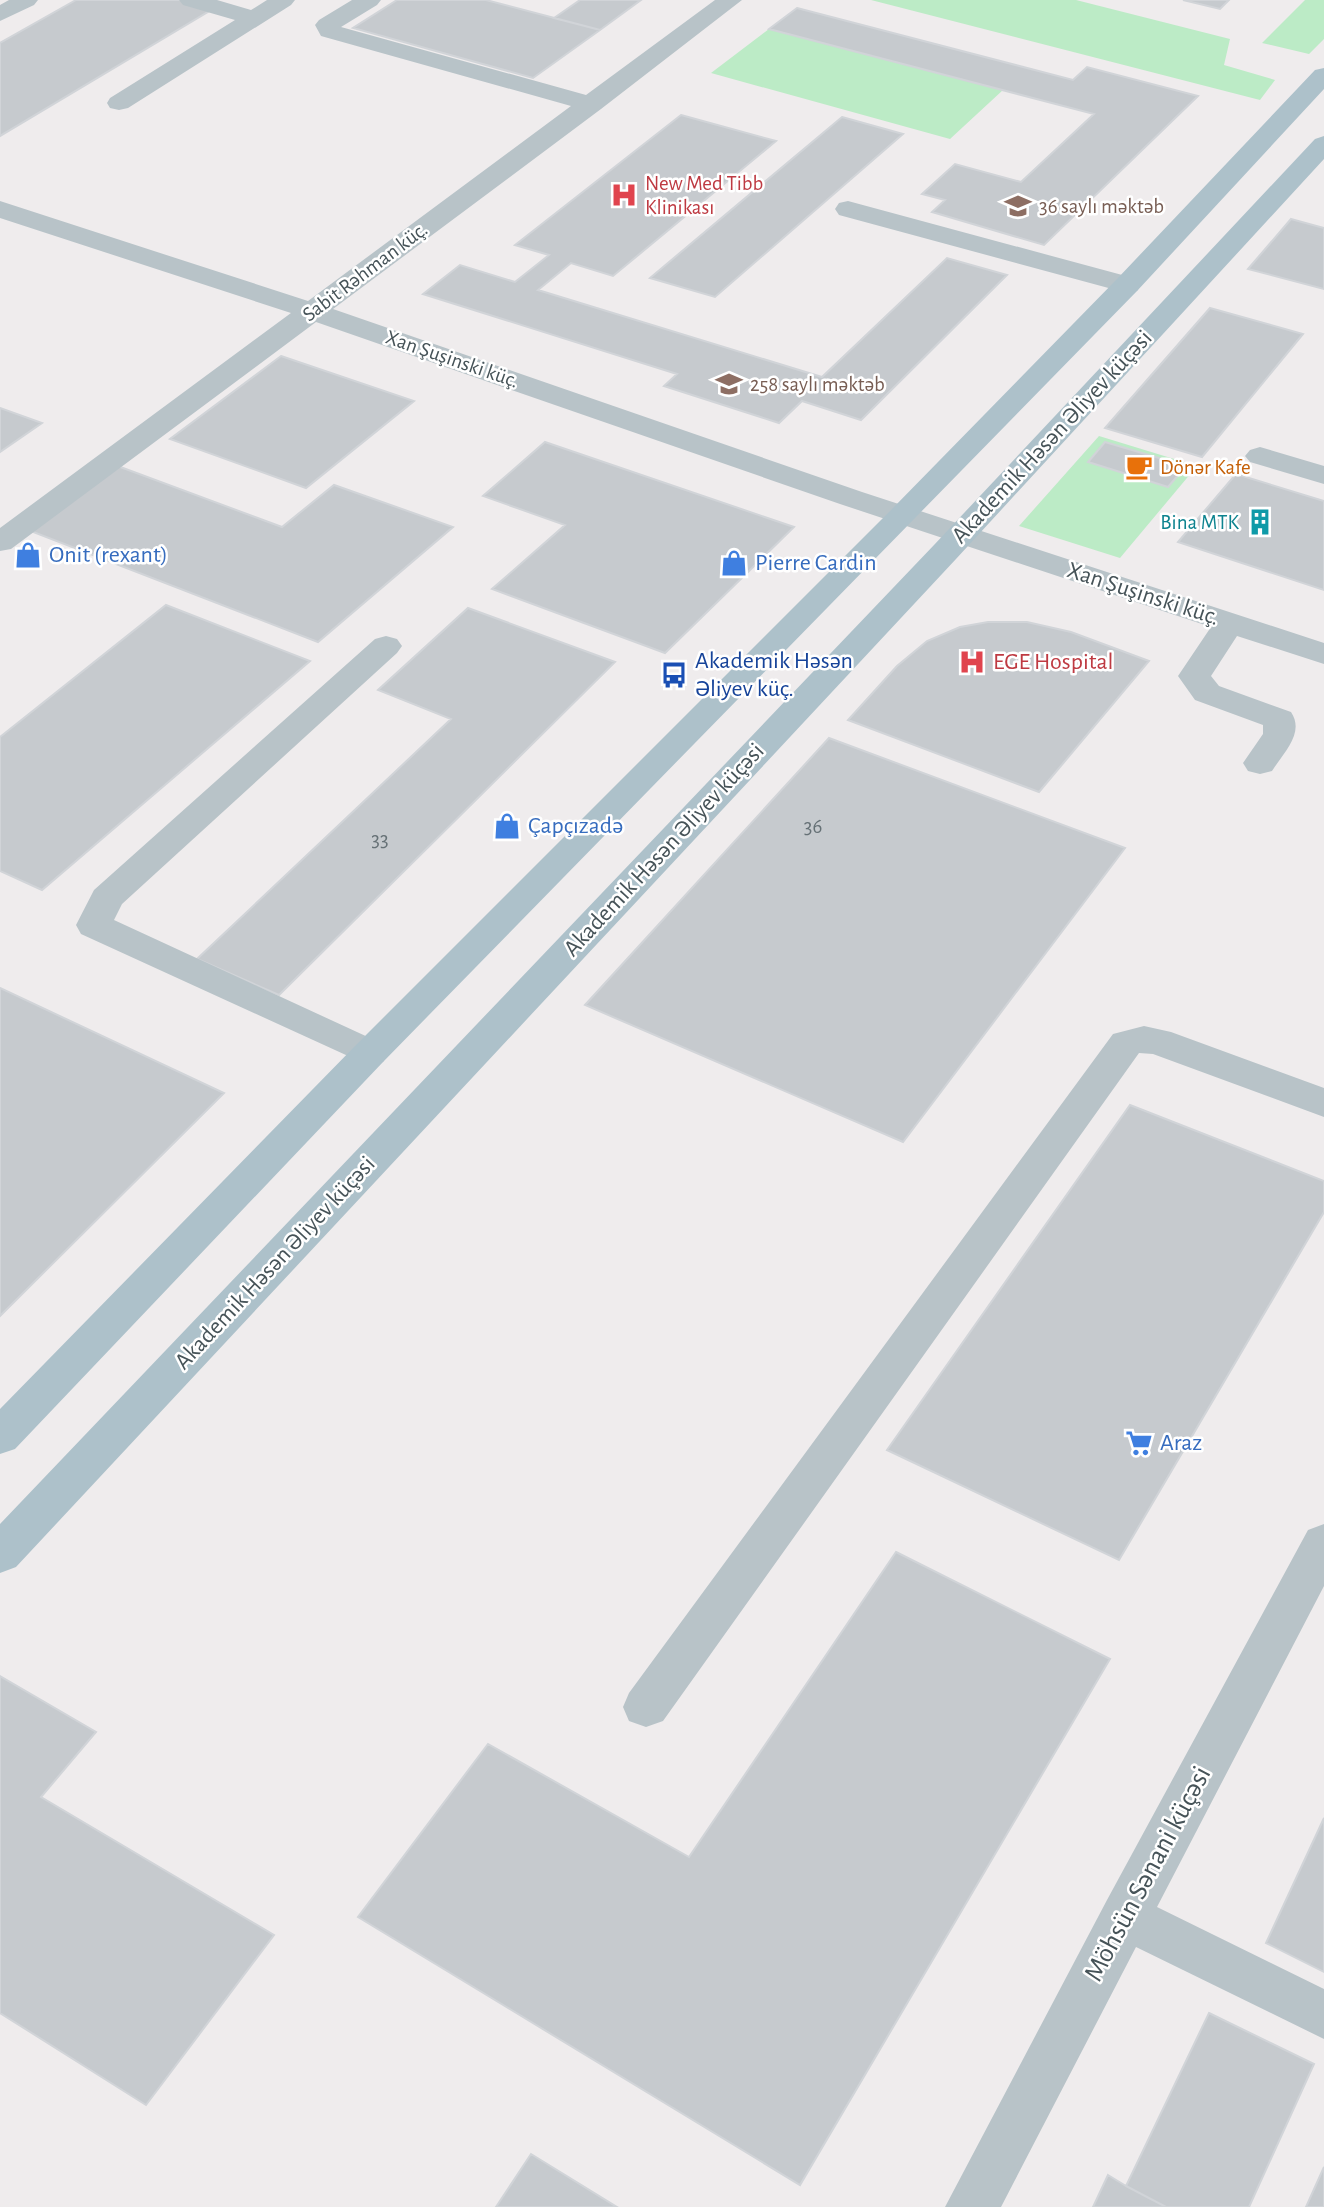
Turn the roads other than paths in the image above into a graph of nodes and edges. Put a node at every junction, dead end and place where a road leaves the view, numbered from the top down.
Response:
1 (26, 0) edge
2 (191, 0) edge
3 (284, 0) edge
4 (369, 0) edge
5 (730, 0) edge
6 (0, 14) edge
7 (254, 18) junction
8 (1324, 75) edge
9 (118, 103) dead end
10 (592, 104) junction
11 (1324, 144) edge
12 (0, 209) edge
13 (848, 209) dead end
14 (1127, 285) junction
15 (312, 312) junction
16 (1260, 456) dead end
17 (1324, 475) edge
18 (903, 515) junction
19 (962, 534) junction
20 (0, 542) edge
21 (1230, 623) junction
22 (386, 646) dead end
23 (1324, 654) edge
24 (1260, 762) dead end
25 (370, 1053) junction
26 (1324, 1103) edge
27 (0, 1437) edge
28 (1324, 1543) edge
29 (0, 1554) edge
30 (646, 1707) dead end
31 (1125, 1916) junction
32 (1324, 2015) edge
33 (972, 2207) edge

1 - 6 street
2 - 7 street
3 - 7 street
4 - 10 street
5 - 10 street, Sabit Rəhman küç.
7 - 9 street
8 - 14 main road, Akademik Həsən Əliyev küçəsi
10 - 15 street, Sabit Rəhman küç.
11 - 19 main road, Akademik Həsən Əliyev küçəsi
12 - 15 street, Xan Şuşinski küç.
13 - 14 street
14 - 18 main road, Akademik Həsən Əliyev küçəsi
15 - 18 street, Xan Şuşinski küç.
15 - 20 street, Sabit Rəhman küç.
16 - 17 street
18 - 19 street, Xan Şuşinski küç.
18 - 25 main road, Akademik Həsən Əliyev küçəsi
19 - 21 street, Xan Şuşinski küç.
19 - 29 main road, Akademik Həsən Əliyev küçəsi
21 - 23 street, Xan Şuşinski küç.
21 - 24 street
22 - 25 street
25 - 27 main road, Akademik Həsən Əliyev küçəsi
26 - 30 street
28 - 31 street, Möhsün Sənani küçəsi
31 - 32 street
31 - 33 street, Möhsün Sənani küçəsi

